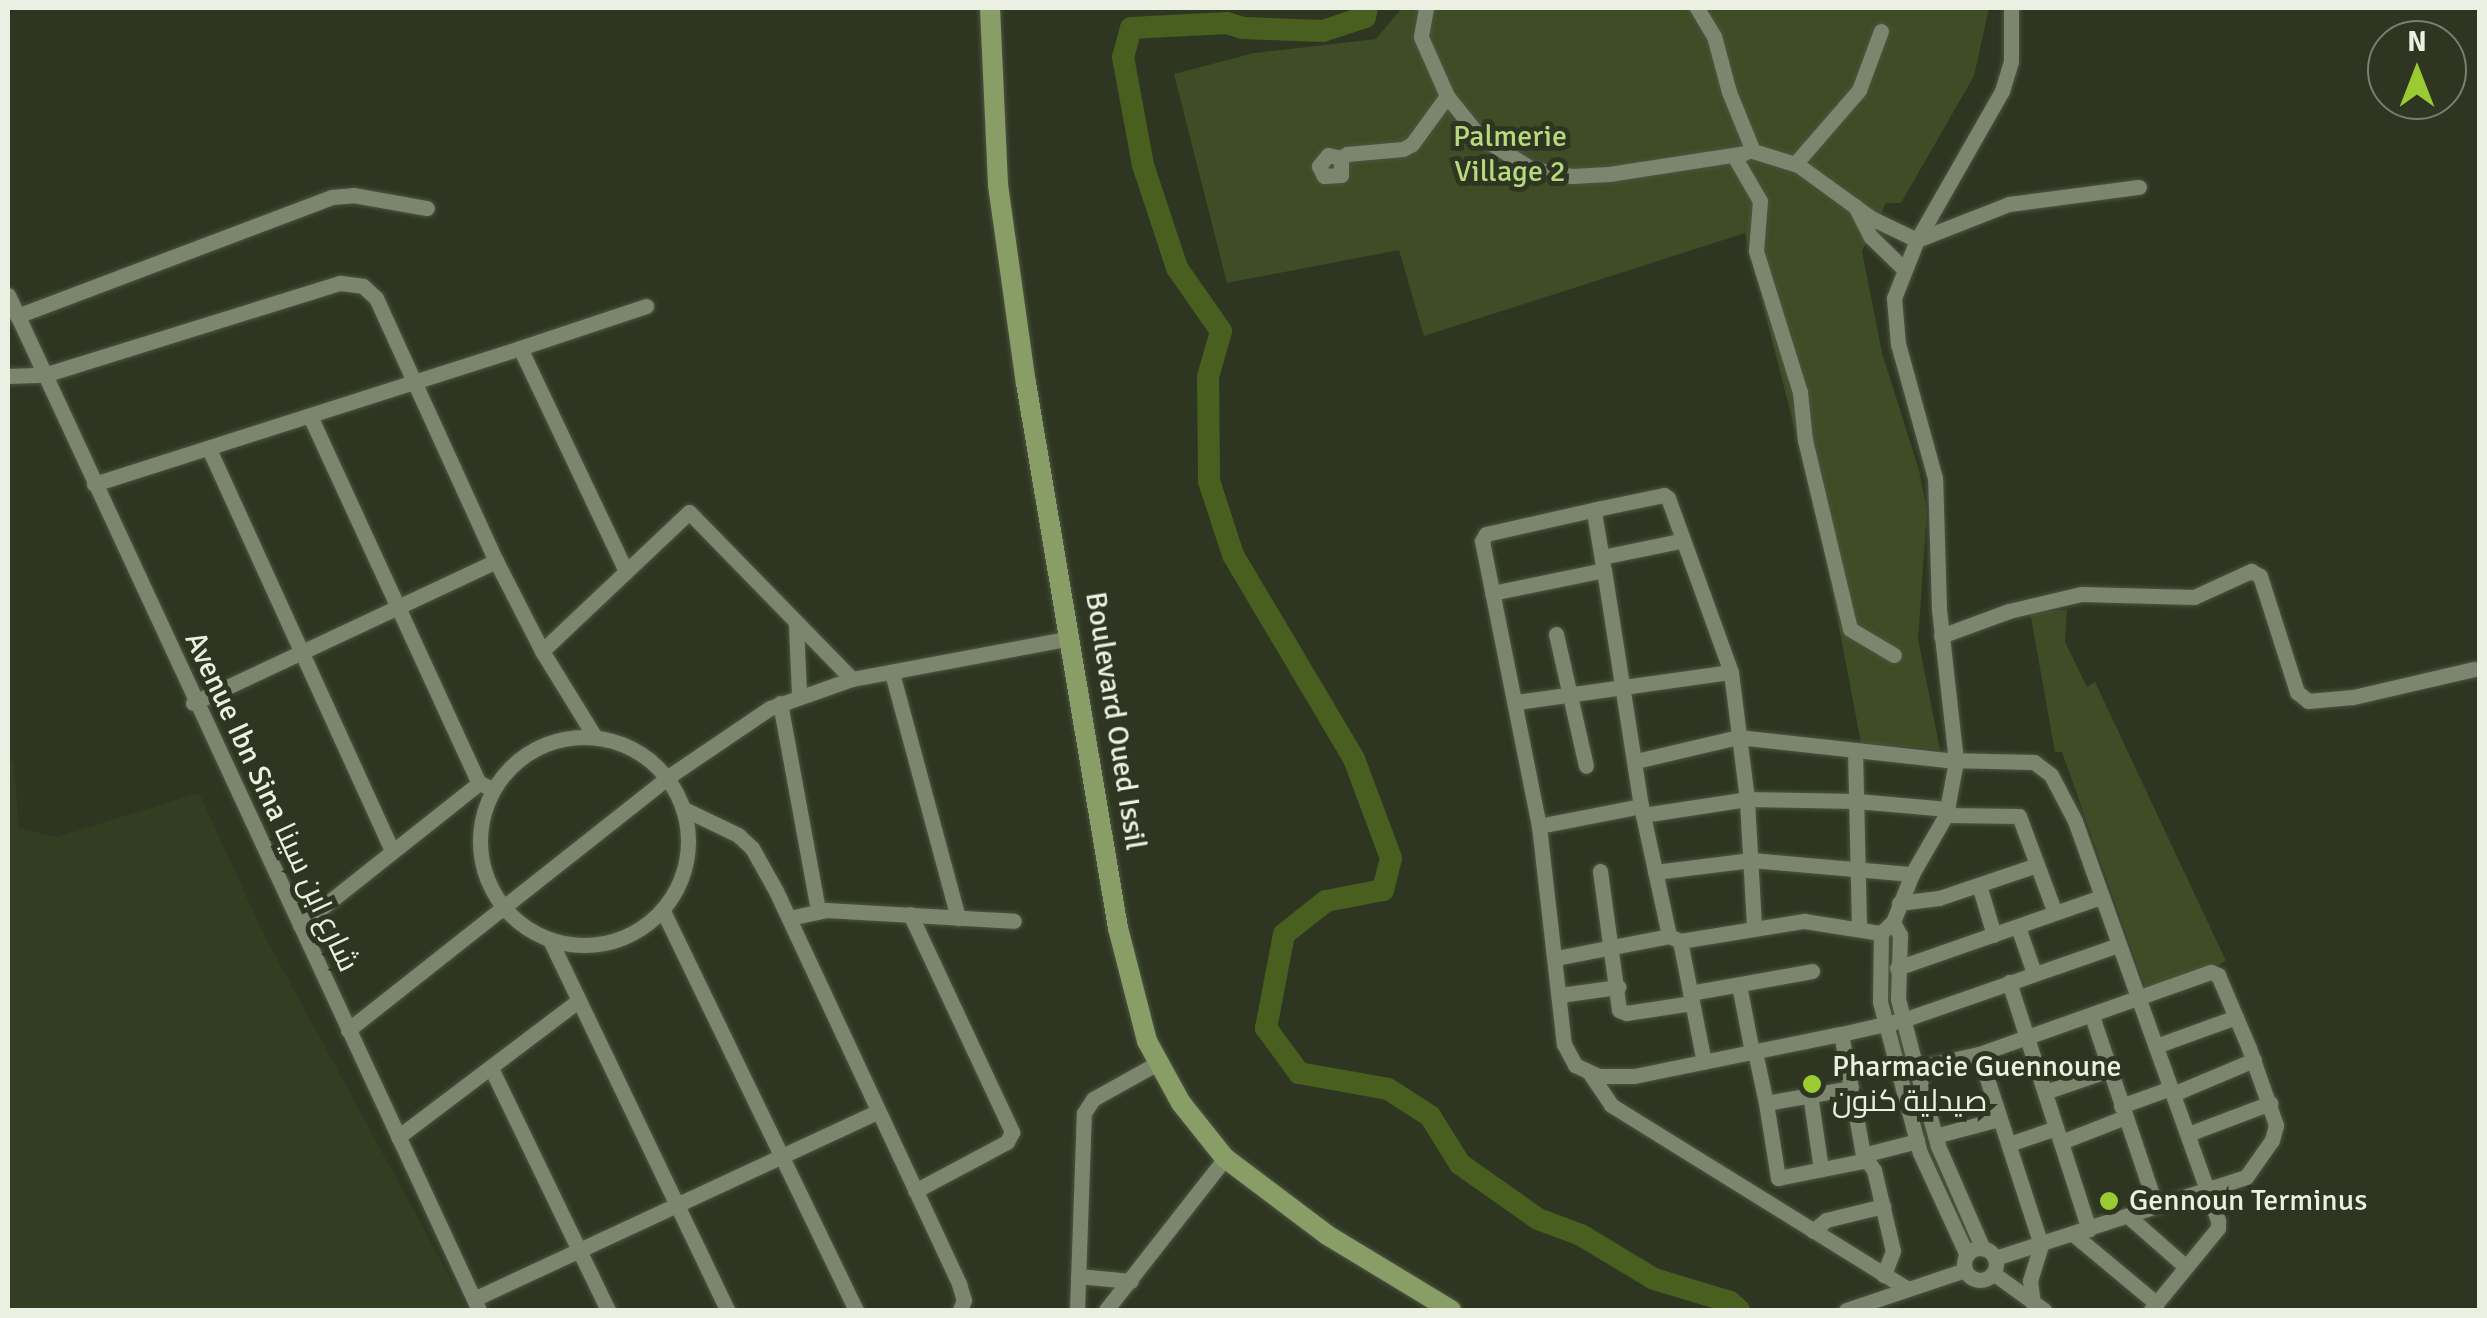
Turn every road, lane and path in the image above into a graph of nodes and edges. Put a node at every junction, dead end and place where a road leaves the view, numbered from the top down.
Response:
1 (990, 8) edge
2 (1426, 8) edge
3 (1698, 8) edge
4 (2011, 8) edge
5 (1882, 31) dead end
6 (1446, 96) junction
7 (1753, 151) junction
8 (1734, 156) junction
9 (1341, 158) dead end
10 (1795, 164) junction
11 (2139, 186) dead end
12 (1854, 206) junction
13 (426, 208) dead end
14 (1916, 240) junction
15 (1903, 268) junction
16 (8, 294) edge
17 (646, 306) dead end
18 (12, 322) edge
19 (520, 348) junction
20 (44, 375) junction
21 (8, 376) edge
22 (415, 383) junction
23 (310, 416) junction
24 (208, 449) junction
25 (94, 484) junction
26 (1594, 512) junction
27 (1680, 541) junction
28 (496, 561) junction
29 (1603, 564) junction
30 (626, 570) junction
31 (1492, 593) junction
32 (396, 606) junction
33 (796, 625) junction
34 (1556, 634) dead end
35 (1942, 636) junction
36 (1071, 638) junction
37 (301, 651) junction
38 (542, 651) junction
39 (1894, 655) dead end
40 (2474, 670) dead end
41 (1732, 672) junction
42 (892, 673) junction
43 (852, 679) junction
44 (1625, 687) junction
45 (1572, 694) junction
46 (799, 695) junction
47 (1517, 702) junction
48 (193, 703) junction
49 (780, 704) junction
50 (595, 737) junction
51 (1738, 737) junction
52 (1856, 750) junction
53 (1636, 761) junction
54 (1956, 761) junction
55 (1586, 766) dead end
56 (668, 777) junction
57 (486, 786) junction
58 (1748, 800) junction
59 (1857, 801) junction
60 (684, 809) junction
61 (1642, 810) junction
62 (1947, 812) junction
63 (1539, 826) junction
64 (392, 851) junction
65 (1751, 860) junction
66 (2037, 865) junction
67 (1860, 869) junction
68 (1600, 870) dead end
69 (1654, 872) junction
70 (1912, 874) junction
71 (1979, 885) junction
72 (2101, 897) junction
73 (1900, 904) junction
74 (503, 907) junction
75 (663, 910) junction
76 (818, 910) junction
77 (2055, 913) junction
78 (910, 914) junction
79 (789, 918) junction
80 (958, 918) junction
81 (1014, 922) dead end
82 (300, 925) junction
83 (1754, 926) junction
84 (2018, 927) junction
85 (1887, 928) junction
86 (1860, 929) junction
87 (1994, 934) junction
88 (1675, 939) junction
89 (550, 940) junction
90 (2118, 945) junction
91 (1614, 946) junction
92 (1556, 958) junction
93 (1897, 968) junction
94 (1812, 971) dead end
95 (2034, 974) junction
96 (2009, 982) junction
97 (1739, 984) junction
98 (1618, 987) junction
99 (1560, 995) junction
100 (1691, 998) junction
101 (2139, 999) junction
102 (578, 1001) junction
103 (2092, 1016) junction
104 (2236, 1017) junction
105 (1903, 1020) junction
106 (1884, 1023) junction
107 (348, 1030) junction
108 (1840, 1034) junction
109 (2028, 1037) junction
110 (2156, 1046) junction
111 (1753, 1052) junction
112 (1979, 1054) junction
113 (2254, 1060) junction
114 (1704, 1062) junction
115 (1156, 1064) junction
116 (491, 1068) junction
117 (1916, 1068) junction
118 (2109, 1070) junction
119 (1589, 1072) junction
120 (1851, 1088) junction
121 (2172, 1091) junction
122 (2045, 1092) junction
123 (1810, 1094) junction
124 (1766, 1102) junction
125 (2270, 1104) junction
126 (876, 1112) junction
127 (2123, 1112) junction
128 (1999, 1119) junction
129 (2188, 1134) junction
130 (2058, 1135) junction
131 (1935, 1136) junction
132 (398, 1137) junction
133 (1917, 1141) junction
134 (2009, 1144) junction
135 (780, 1154) junction
136 (1225, 1158) junction
137 (1865, 1158) junction
138 (1821, 1169) junction
139 (1780, 1179) junction
140 (2208, 1190) junction
141 (914, 1192) junction
142 (678, 1202) junction
143 (1769, 1203) junction
144 (1883, 1206) junction
145 (2156, 1206) junction
146 (2128, 1216) junction
147 (1813, 1231) junction
148 (2081, 1232) junction
149 (2041, 1244) junction
150 (580, 1250) junction
151 (1991, 1260) junction
152 (1966, 1262) junction
153 (2186, 1267) junction
154 (1884, 1275) junction
155 (1078, 1276) junction
156 (1132, 1280) junction
157 (1908, 1289) junction
158 (476, 1305) edge
159 (2039, 1306) edge
160 (2154, 1307) edge
161 (1447, 1309) edge
162 (608, 1310) edge
163 (727, 1310) edge
164 (856, 1310) edge
165 (960, 1310) edge
166 (1077, 1310) edge
167 (1106, 1310) edge
168 (1846, 1310) edge

1 - 36 main road, Boulevard Oued Issil
2 - 6 street
3 - 7 street
4 - 14 street
5 - 10 street
6 - 8 street
6 - 9 street
7 - 8 street
7 - 10 street
8 - 39 street
10 - 12 street
11 - 14 street
12 - 14 street
12 - 15 street
13 - 18 street
14 - 15 street
15 - 35 street
16 - 18 street, Avenue Ibn Sina شارع ابن سينا
17 - 19 street
18 - 20 street, Avenue Ibn Sina شارع ابن سينا
19 - 22 street
19 - 30 street
20 - 21 street
20 - 22 street
20 - 25 street, Avenue Ibn Sina شارع ابن سينا
22 - 23 street
22 - 28 street
23 - 24 street
23 - 32 street
24 - 25 street
24 - 37 street
25 - 48 street, Avenue Ibn Sina شارع ابن سينا
26 - 27 street
26 - 29 street
26 - 31 street
27 - 29 street
27 - 41 street
28 - 32 street
28 - 38 street
29 - 31 street
29 - 44 street
30 - 33 street
30 - 38 street
31 - 47 street
32 - 37 street
32 - 57 street
33 - 43 street
33 - 46 street
34 - 45 street
35 - 40 street
35 - 54 street
36 - 42 street
36 - 115 main road, Boulevard Oued Issil
37 - 48 street
37 - 64 street
38 - 50 street
41 - 44 street
41 - 51 street
42 - 43 street
42 - 80 street
43 - 46 street
44 - 45 street
44 - 53 street
45 - 47 street
45 - 55 street
46 - 49 street
47 - 63 street
48 - 82 street, Avenue Ibn Sina شارع ابن سينا
49 - 56 street
49 - 76 street
50 - 56 street
50 - 57 street
51 - 52 street
51 - 53 street
51 - 58 street
52 - 54 street
52 - 59 street
53 - 61 street
54 - 62 street
54 - 72 street
56 - 60 street
56 - 74 street
57 - 64 street
57 - 74 street
58 - 59 street
58 - 61 street
58 - 65 street
59 - 62 street
59 - 67 street
60 - 75 street
60 - 79 street
61 - 63 street
61 - 69 street
62 - 66 street
62 - 70 street
63 - 92 street
64 - 82 street
65 - 67 street
65 - 69 street
65 - 83 street
66 - 71 street
66 - 77 street
67 - 70 street
67 - 86 street
68 - 91 street
69 - 88 street
70 - 73 street
71 - 73 street
71 - 87 street
72 - 77 street
72 - 90 street
73 - 85 street
74 - 89 street
74 - 107 street
75 - 89 street
75 - 135 street
76 - 78 street
76 - 79 street
77 - 84 street
78 - 80 street
78 - 141 street
79 - 126 street
80 - 81 street
82 - 107 street, Avenue Ibn Sina شارع ابن سينا
83 - 86 street
83 - 88 street
84 - 87 street
84 - 95 street
85 - 86 street
85 - 93 street
85 - 106 street
87 - 93 street
88 - 91 street
88 - 100 street
89 - 102 street
90 - 95 street
90 - 101 street
91 - 92 street
91 - 98 street
92 - 99 street
93 - 105 street
94 - 97 street
95 - 96 street
96 - 105 street
96 - 109 street
97 - 100 street
97 - 111 street
98 - 99 street
98 - 100 street
99 - 119 street
100 - 114 street
101 - 103 street
101 - 104 street
101 - 110 street
102 - 116 street
102 - 142 street
103 - 109 street
103 - 118 street
104 - 110 street
104 - 113 street
105 - 106 street
105 - 117 street
106 - 108 street
106 - 133 street
107 - 132 street, Avenue Ibn Sina شارع ابن سينا
108 - 111 street
108 - 120 street
109 - 112 street
109 - 122 street
110 - 121 street
111 - 114 street
111 - 124 street
112 - 117 street
112 - 128 street
113 - 121 street
113 - 125 street
114 - 119 street
115 - 136 main road, Boulevard Oued Issil
115 - 155 street
116 - 132 street
116 - 150 street
117 - 131 street
118 - 122 street
118 - 127 street
119 - 143 street
120 - 123 street
120 - 137 street
121 - 127 street
121 - 129 street
122 - 130 street
123 - 124 street
123 - 138 street
124 - 139 street
125 - 129 street
125 - 140 street
126 - 135 street
126 - 141 street
127 - 130 street
127 - 145 street
128 - 131 street
128 - 134 street
129 - 140 street
130 - 134 street
130 - 148 street
131 - 151 street
132 - 158 street, Avenue Ibn Sina شارع ابن سينا
133 - 137 street
133 - 152 street
134 - 149 street
135 - 142 street
135 - 164 street
136 - 156 street
136 - 161 main road, Boulevard Oued Issil
137 - 138 street
137 - 144 street
138 - 139 street
139 - 143 street
140 - 145 street
140 - 153 street
141 - 165 street
142 - 150 street
142 - 163 street
143 - 147 street
144 - 147 street
144 - 154 street
145 - 146 street
146 - 148 street
146 - 153 street
147 - 154 street
148 - 149 street
148 - 160 street
149 - 151 street
149 - 159 street
150 - 158 street
150 - 162 street
151 - 152 street
151 - 152 street
151 - 159 street
152 - 157 street
153 - 160 street
154 - 157 street
155 - 156 street
155 - 166 street
156 - 167 street
157 - 168 street

